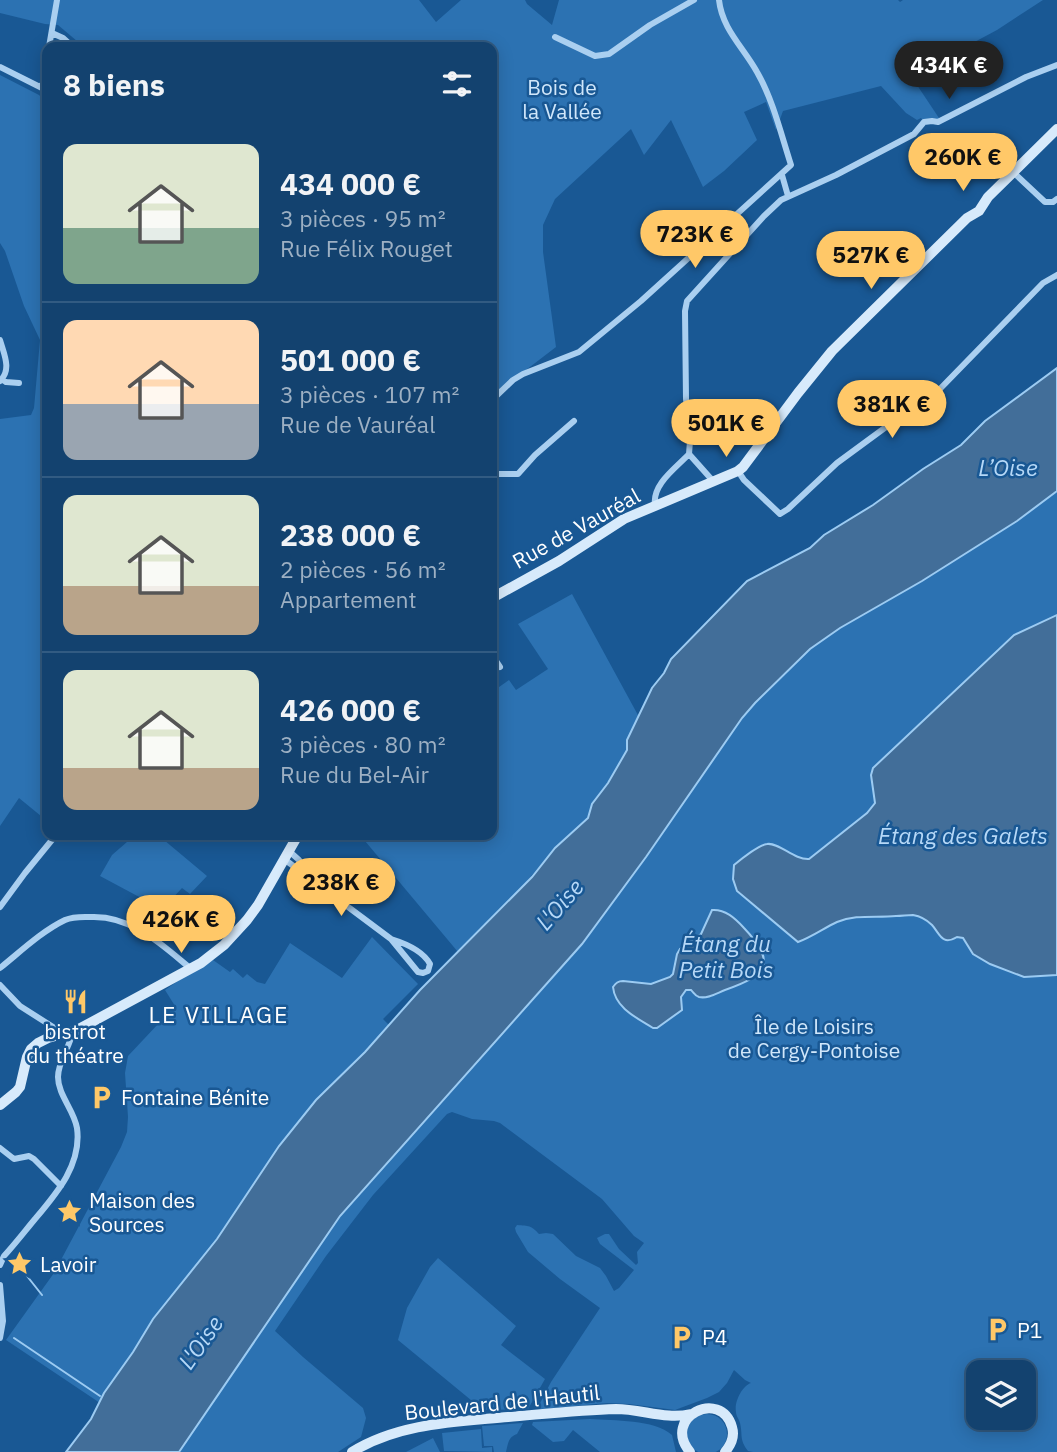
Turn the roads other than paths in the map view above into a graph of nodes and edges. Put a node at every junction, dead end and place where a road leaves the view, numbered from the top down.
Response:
1 (57, 0) edge
2 (694, 0) edge
3 (719, 0) edge
4 (51, 33) junction
5 (555, 37) dead end
6 (50, 42) edge
7 (68, 42) edge
8 (1057, 65) edge
9 (0, 67) edge
10 (42, 89) edge
11 (1057, 129) edge
12 (1013, 172) junction
13 (782, 175) junction
14 (788, 195) junction
15 (1057, 199) edge
16 (1057, 275) edge
17 (0, 340) edge
18 (1, 380) edge
19 (19, 383) dead end
20 (497, 395) edge
21 (574, 421) dead end
22 (689, 454) junction
23 (738, 471) junction
24 (497, 474) edge
25 (713, 481) junction
26 (655, 505) junction
27 (497, 595) edge
28 (497, 662) edge
29 (500, 667) dead end
30 (52, 840) edge
31 (295, 840) edge
32 (286, 855) junction
33 (0, 907) edge
34 (391, 939) junction
35 (0, 968) edge
36 (190, 968) junction
37 (0, 985) edge
38 (74, 1031) junction
39 (56, 1035) junction
40 (0, 1105) edge
41 (0, 1149) edge
42 (61, 1186) junction
43 (0, 1265) edge
44 (0, 1285) edge
45 (0, 1338) edge
46 (691, 1414) junction
47 (661, 1416) junction
48 (682, 1434) junction
49 (733, 1438) junction
50 (687, 1450) edge
51 (352, 1452) edge
52 (725, 1452) edge
53 (740, 1452) edge

1 - 4 street
2 - 5 street
3 - 13 street
4 - 6 street
4 - 7 street
8 - 14 street
9 - 10 street
11 - 12 street, Rue de Vauréal
12 - 15 street
12 - 23 street, Rue de Vauréal
13 - 14 street
13 - 20 street
14 - 22 street
16 - 23 street
17 - 18 street
18 - 19 street
21 - 24 street
22 - 25 street
22 - 26 street
23 - 25 street, Rue de Vauréal
25 - 26 street, Rue de Vauréal
26 - 27 street, Rue de Vauréal
28 - 29 street
30 - 33 street
31 - 32 street
32 - 34 street
32 - 36 street
34 - 34 street
35 - 36 street
36 - 38 street
37 - 39 street
38 - 39 street
38 - 42 street
39 - 40 street
41 - 42 street
42 - 43 street
44 - 45 street
46 - 47 street, Boulevard de l'Hautil
46 - 48 street
46 - 49 street, Boulevard de l'Hautil
47 - 48 street
47 - 51 street, Boulevard de l'Hautil
48 - 50 street
49 - 52 street
49 - 53 street

